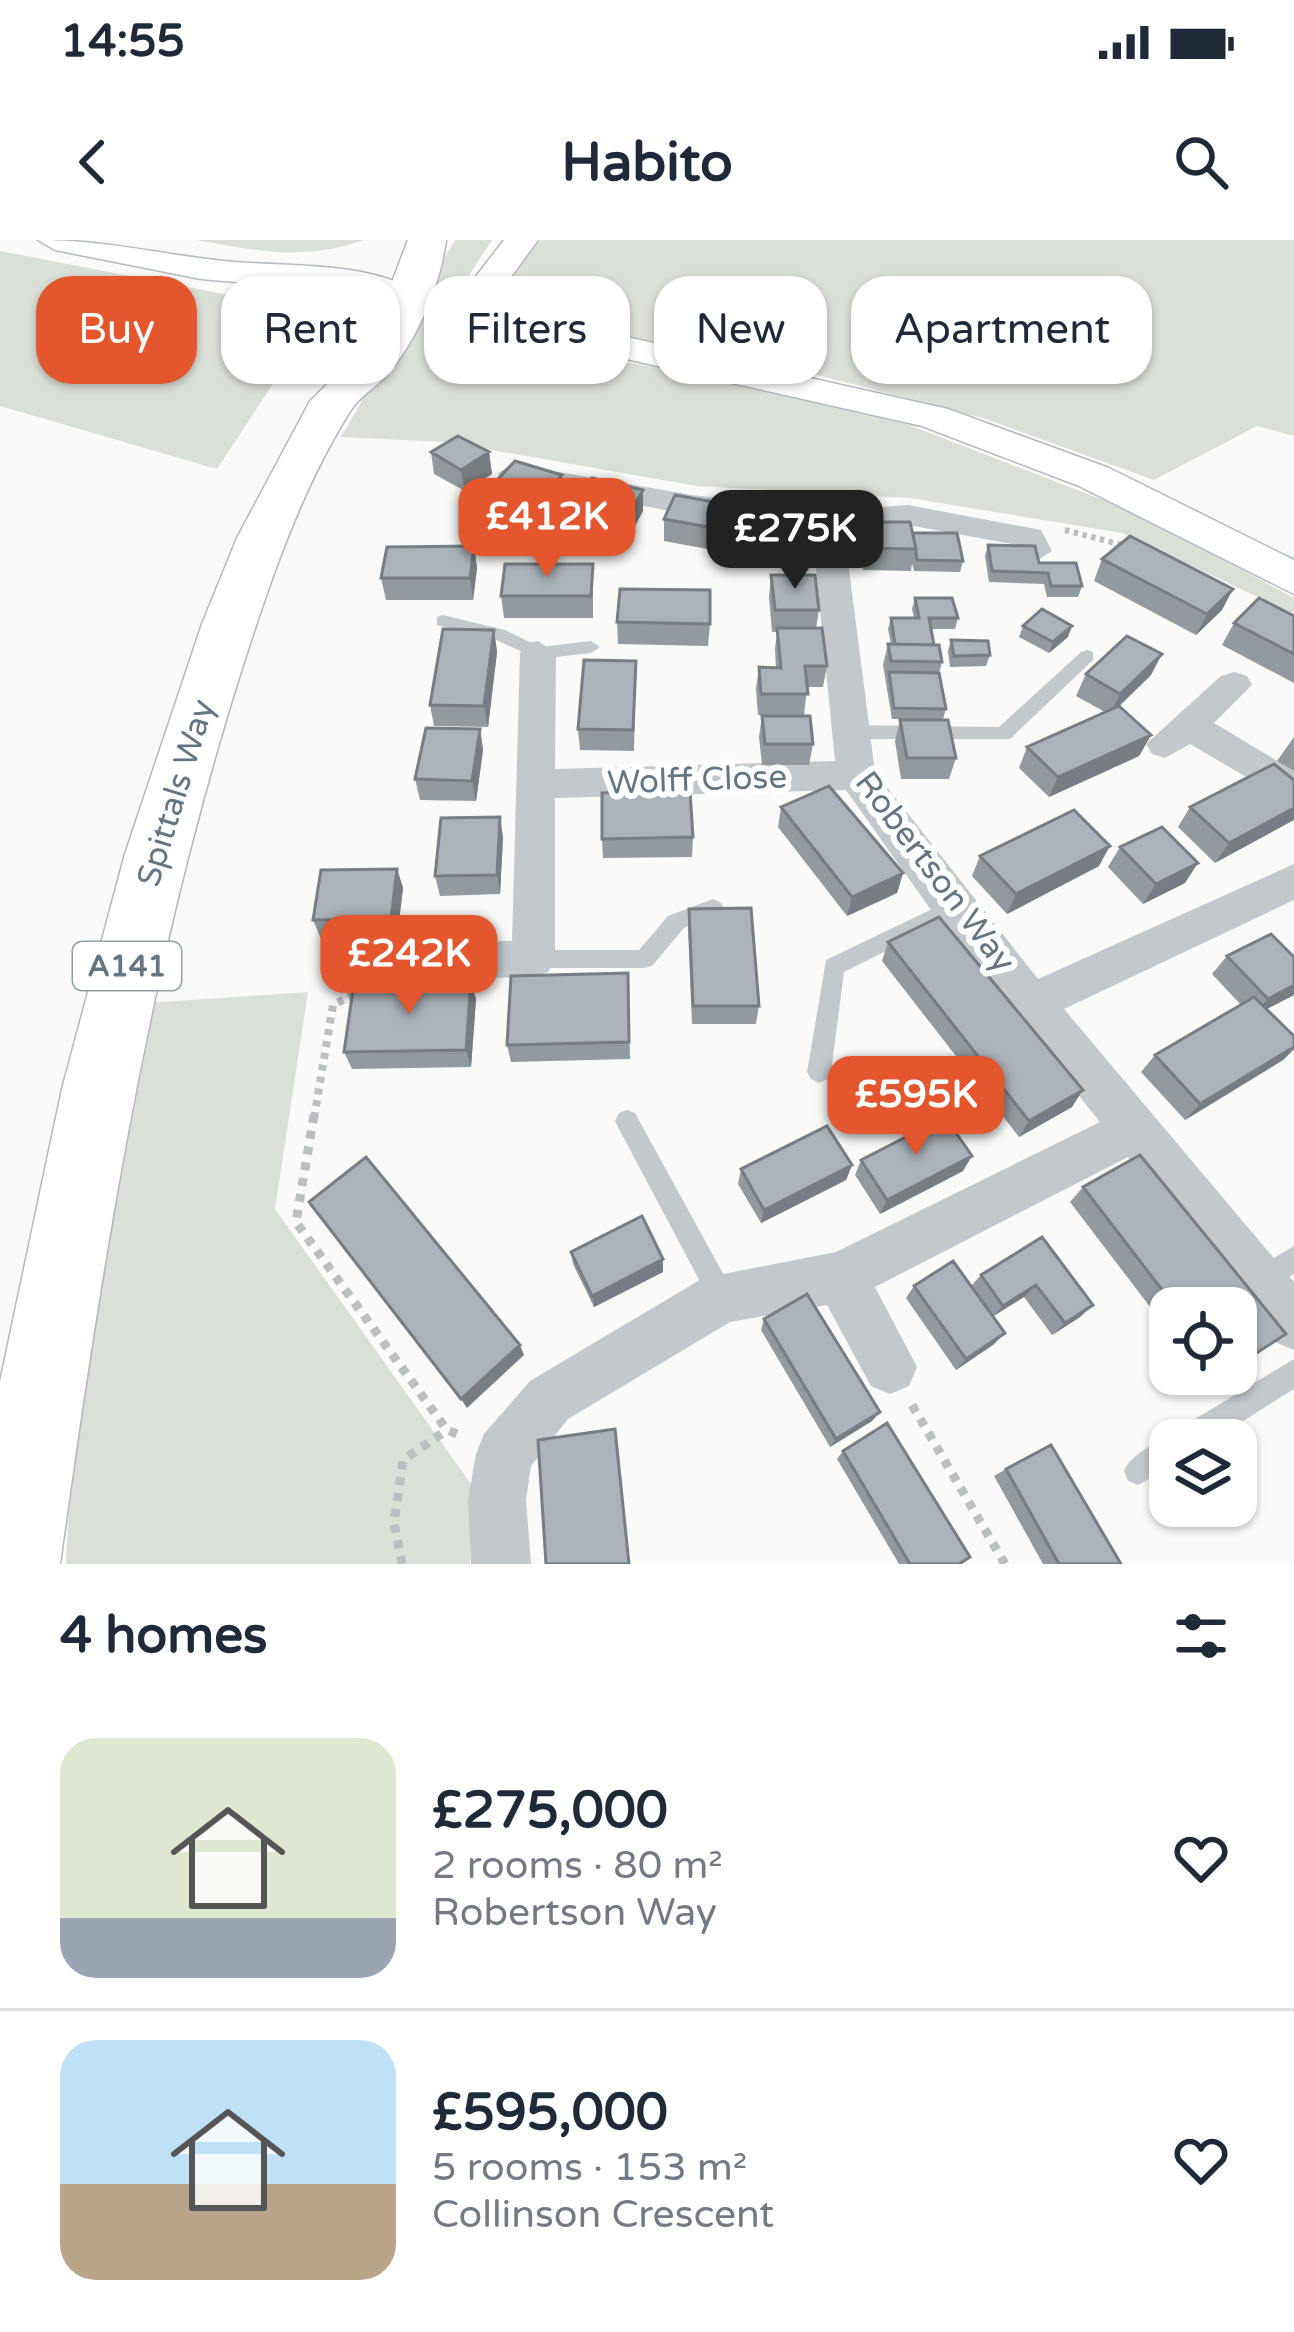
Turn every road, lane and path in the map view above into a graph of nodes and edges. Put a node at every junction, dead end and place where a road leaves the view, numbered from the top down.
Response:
1 (55, 240) edge
2 (425, 240) edge
3 (520, 240) edge
4 (253, 276) edge
5 (389, 276) edge
6 (350, 384) edge
7 (513, 473) edge
8 (826, 521) junction
9 (1064, 529) dead end
10 (1129, 547) edge
11 (1036, 551) edge
12 (1294, 579) edge
13 (442, 621) dead end
14 (591, 647) dead end
15 (538, 653) junction
16 (1087, 656) dead end
17 (1234, 685) dead end
18 (848, 732) junction
19 (856, 775) junction
20 (537, 784) junction
21 (1294, 790) edge
22 (1294, 880) edge
23 (713, 908) edge
24 (953, 908) junction
25 (533, 959) junction
26 (422, 961) joint
27 (1034, 1002) junction
28 (820, 1072) dead end
29 (627, 1121) dead end
30 (1135, 1129) junction
31 (1276, 1270) edge
32 (840, 1277) junction
33 (722, 1297) junction
34 (1294, 1323) edge
35 (890, 1367) joint
36 (1294, 1373) edge
37 (1221, 1419) edge
38 (447, 1430) junction
39 (504, 1454) junction
40 (1149, 1464) edge
41 (1138, 1471) dead end
42 (13, 1564) edge
43 (402, 1564) edge
44 (500, 1564) edge
45 (1005, 1564) edge

1 - 4 street
2 - 5 highway, Spittals Way / A141
3 - 12 street
6 - 42 highway, Spittals Way / A141
7 - 8 street
8 - 11 street
8 - 18 street, Robertson Way
9 - 10 path
13 - 15 lane
14 - 15 lane
15 - 20 street
16 - 18 lane
17 - 21 street
18 - 19 street, Robertson Way
19 - 20 street, Wolff Close
19 - 24 street, Robertson Way
20 - 25 street
22 - 27 street, Robertson Way
23 - 25 lane
24 - 27 street, Robertson Way
24 - 28 lane
25 - 26 street
26 - 38 path
27 - 30 street, Robertson Way
29 - 33 lane
30 - 31 street, Robertson Way
30 - 32 street
31 - 34 street, Robertson Way
32 - 33 street
32 - 35 street
33 - 39 street
35 - 45 path
36 - 37 lane
38 - 39 path
38 - 43 path
39 - 44 street
40 - 41 lane

